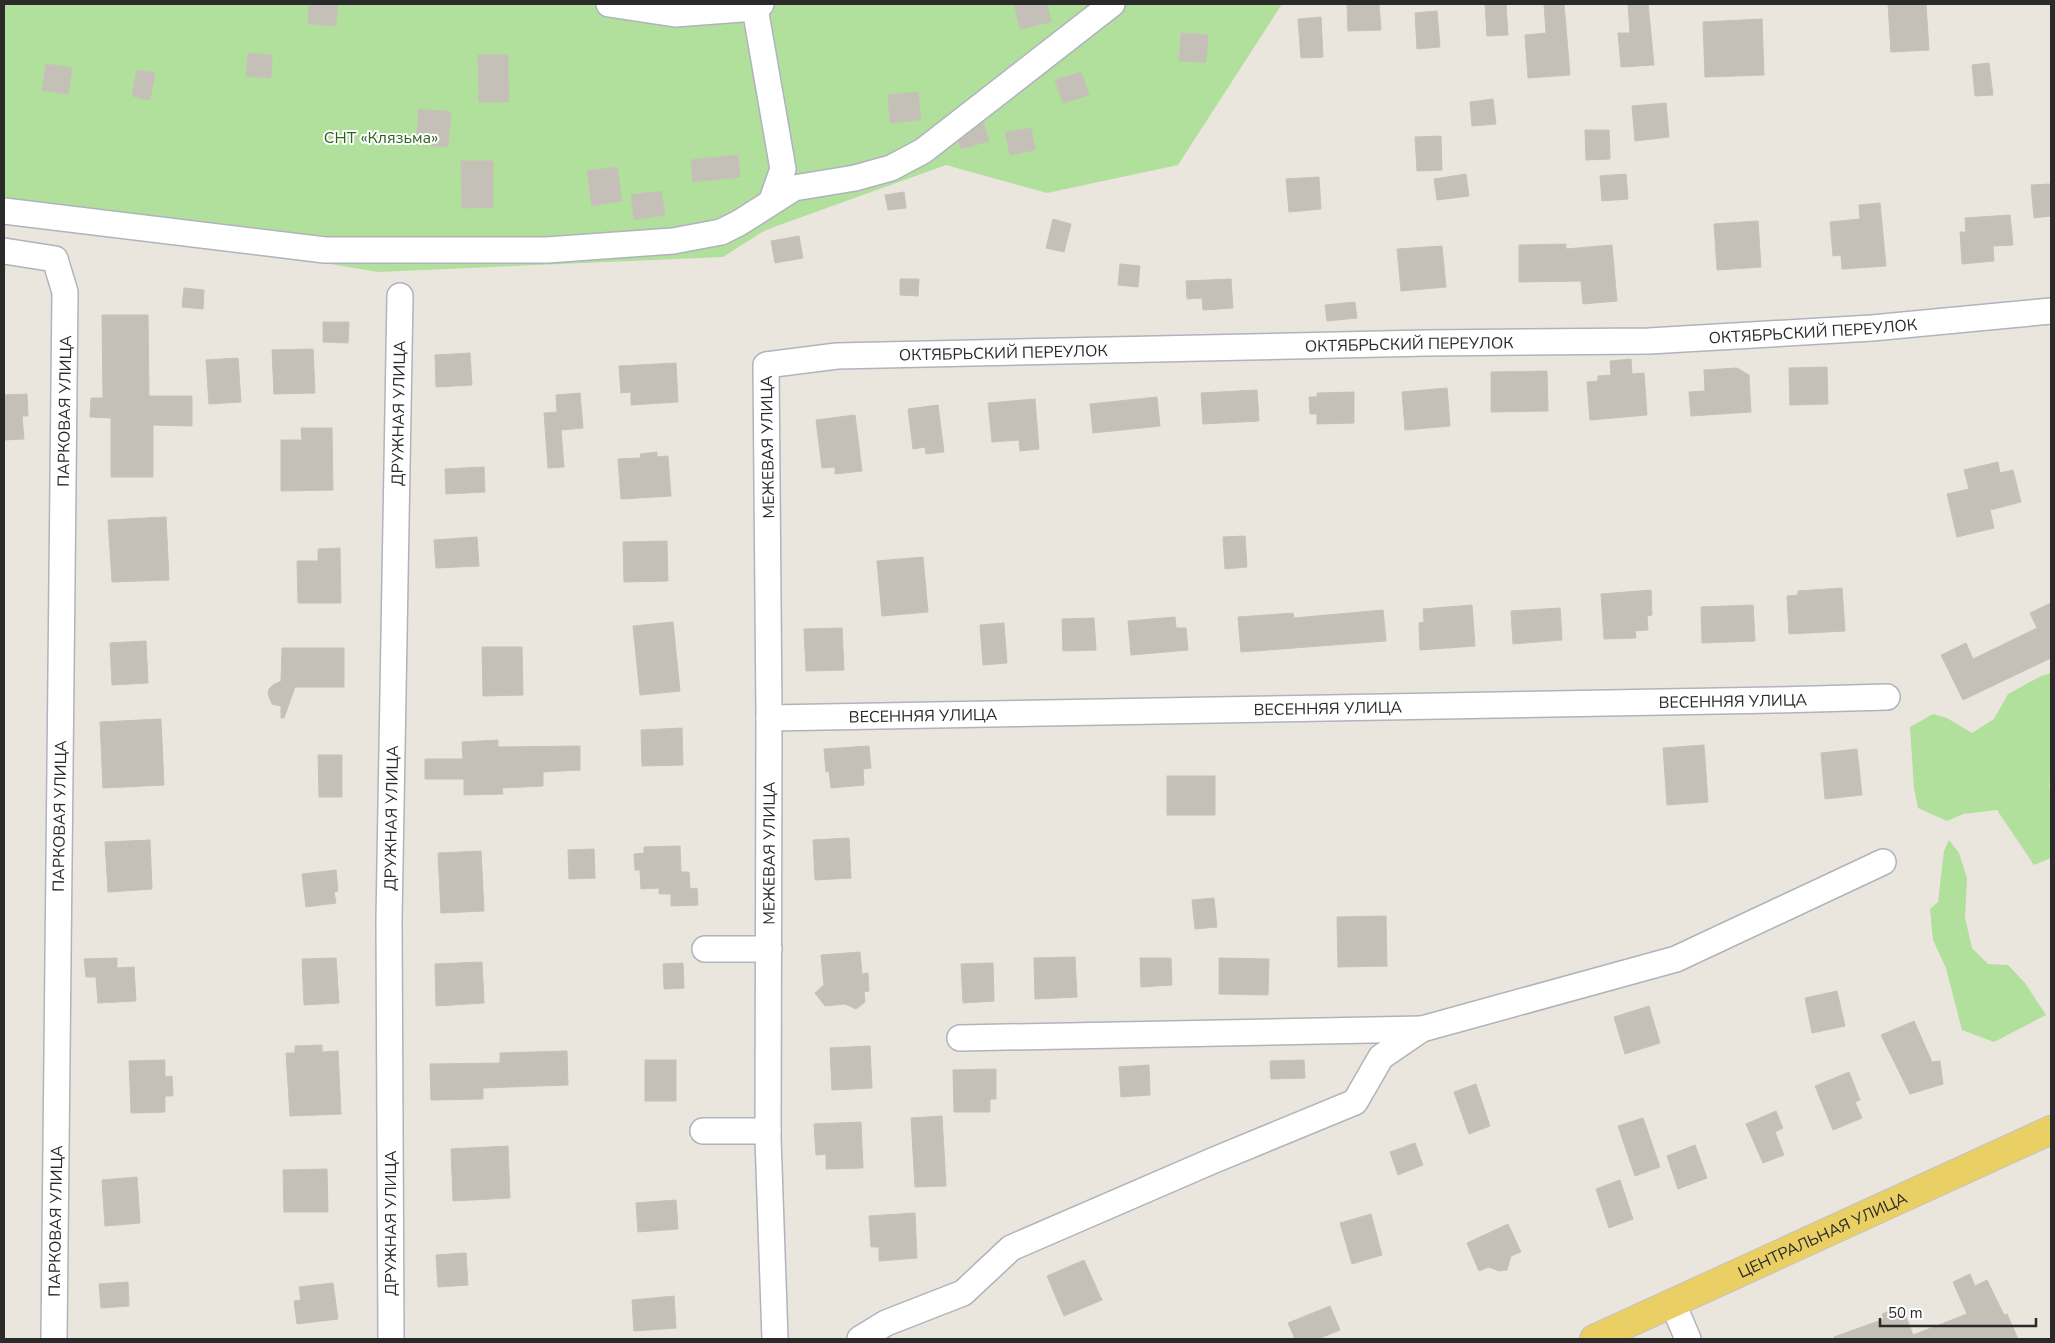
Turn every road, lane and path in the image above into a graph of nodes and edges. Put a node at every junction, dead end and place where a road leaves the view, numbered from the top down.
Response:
1 (609, 4) edge
2 (1112, 4) edge
3 (758, 6) edge
4 (772, 200) junction
5 (4, 210) edge
6 (4, 251) edge
7 (400, 296) dead end
8 (2051, 311) edge
9 (766, 365) joint
10 (1887, 697) dead end
11 (769, 718) junction
12 (1884, 862) dead end
13 (705, 949) dead end
14 (769, 949) junction
15 (1422, 1029) junction
16 (960, 1038) dead end
17 (2051, 1130) edge
18 (703, 1131) dead end
19 (768, 1131) junction
20 (1673, 1304) junction
21 (54, 1339) edge
22 (391, 1339) edge
23 (775, 1339) edge
24 (860, 1339) edge
25 (1594, 1339) edge
26 (1688, 1339) edge

1 - 3 street
2 - 4 street
3 - 4 street
4 - 5 street
6 - 21 street, ПАРКОВАЯ УЛИЦА
7 - 22 street, ДРУЖНАЯ УЛИЦА
8 - 9 street, ОКТЯБРЬСКИЙ ПЕРЕУЛОК
9 - 11 street, МЕЖЕВАЯ УЛИЦА
10 - 11 street, ВЕСЕННЯЯ УЛИЦА
11 - 14 street, МЕЖЕВАЯ УЛИЦА
12 - 15 street
13 - 14 street
14 - 19 street, МЕЖЕВАЯ УЛИЦА
15 - 16 street
15 - 24 street
17 - 20 main road, ЦЕНТРАЛЬНАЯ УЛИЦА
18 - 19 street
19 - 23 street, МЕЖЕВАЯ УЛИЦА
20 - 25 main road, ЦЕНТРАЛЬНАЯ УЛИЦА
20 - 26 street

